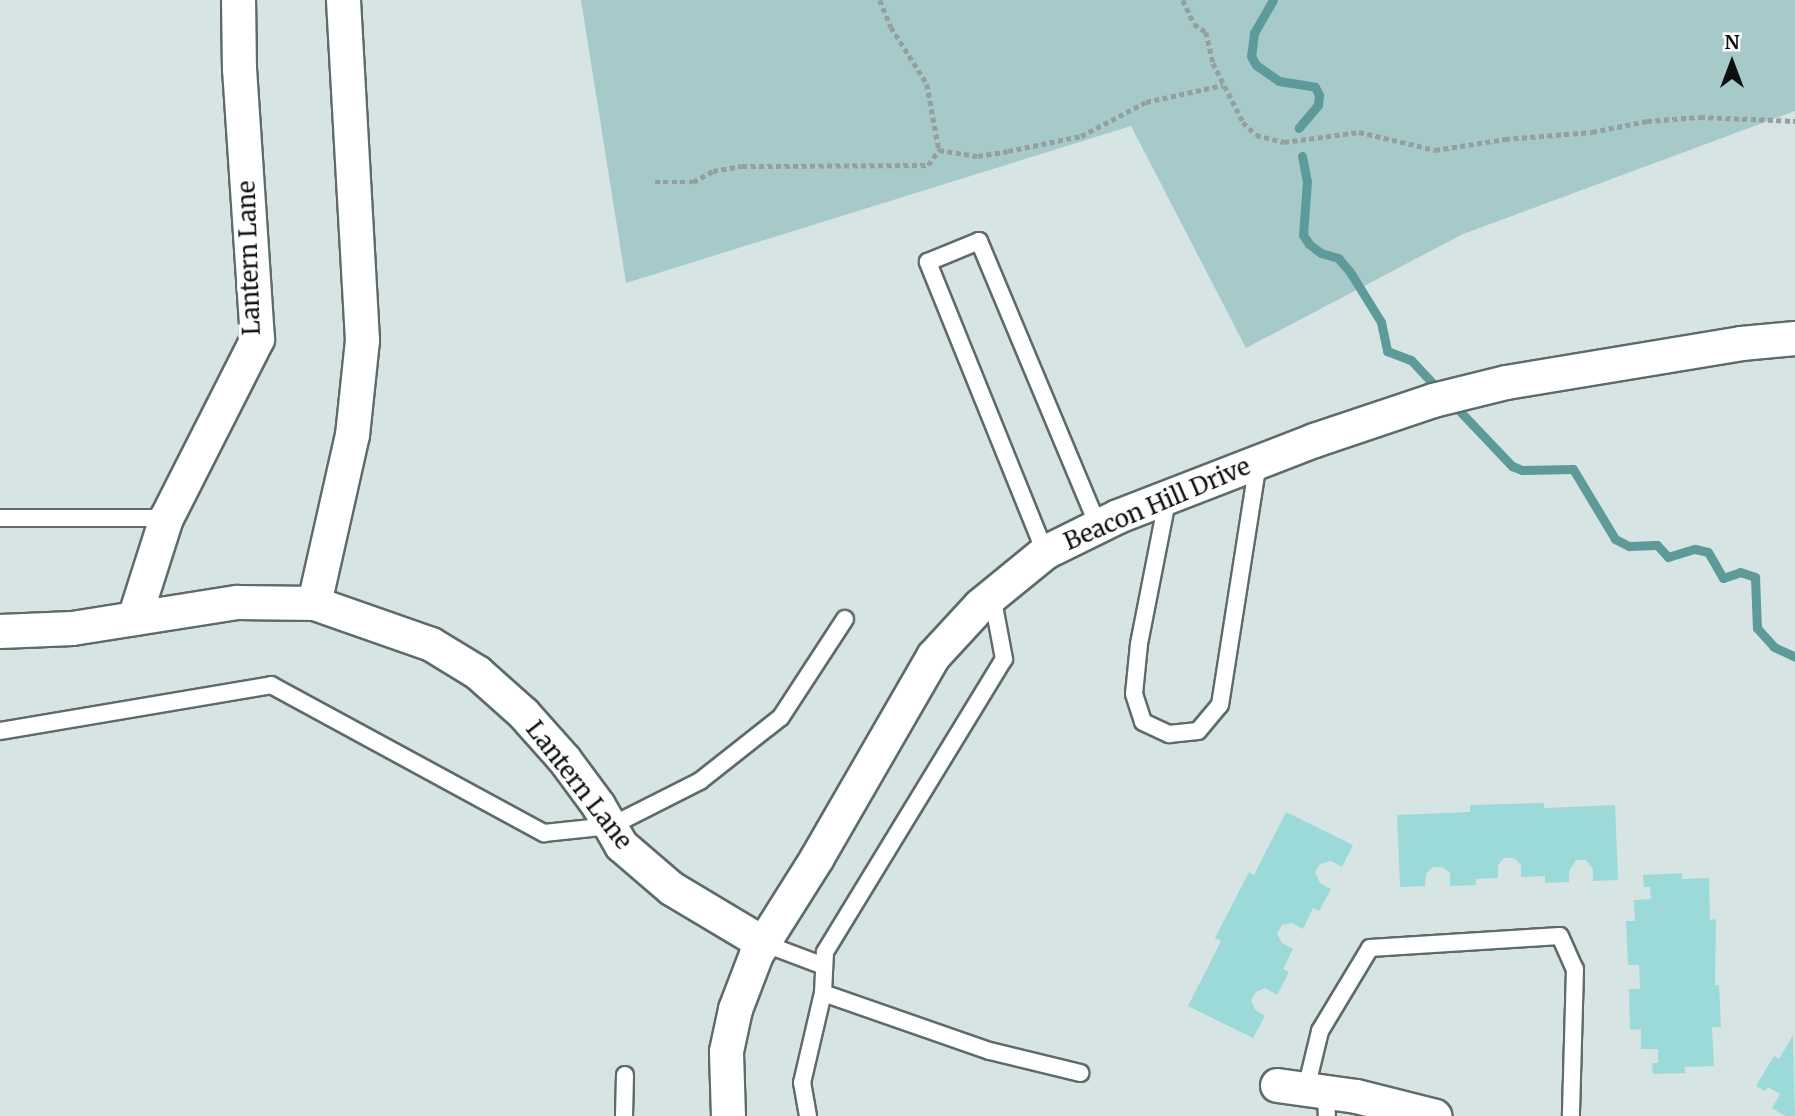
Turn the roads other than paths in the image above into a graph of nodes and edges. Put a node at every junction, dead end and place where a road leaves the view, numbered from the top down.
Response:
1 (238, 0) edge
2 (343, 0) edge
3 (1795, 338) edge
4 (1259, 461) junction
5 (1168, 496) junction
6 (166, 518) junction
7 (0, 519) edge
8 (1098, 526) junction
9 (1045, 552) junction
10 (992, 596) junction
11 (314, 603) junction
12 (134, 618) junction
13 (845, 619) dead end
14 (0, 631) edge
15 (0, 731) edge
16 (611, 826) junction
17 (763, 943) junction
18 (824, 966) junction
19 (823, 993) junction
20 (1080, 1073) dead end
21 (625, 1075) dead end
22 (1309, 1095) edge
23 (624, 1116) edge
24 (728, 1116) edge
25 (808, 1116) edge
26 (1435, 1116) edge
27 (1571, 1116) edge

1 - 6 street, Lantern Lane
2 - 11 street
3 - 4 street, Beacon Hill Drive
4 - 5 street, Beacon Hill Drive
4 - 5 lane
5 - 8 street, Beacon Hill Drive
6 - 7 lane
6 - 12 street, Lantern Lane
8 - 9 street, Beacon Hill Drive
8 - 9 lane
9 - 10 street, Beacon Hill Drive
10 - 17 street, Beacon Hill Drive
10 - 18 lane
11 - 12 street, Lantern Lane
11 - 16 street, Lantern Lane
12 - 14 street, Lantern Lane
13 - 16 lane
15 - 16 lane
16 - 17 street, Lantern Lane
17 - 18 lane
17 - 24 street, Beacon Hill Drive
18 - 19 lane
19 - 20 lane
19 - 25 lane
21 - 23 lane
22 - 26 street
22 - 27 lane

